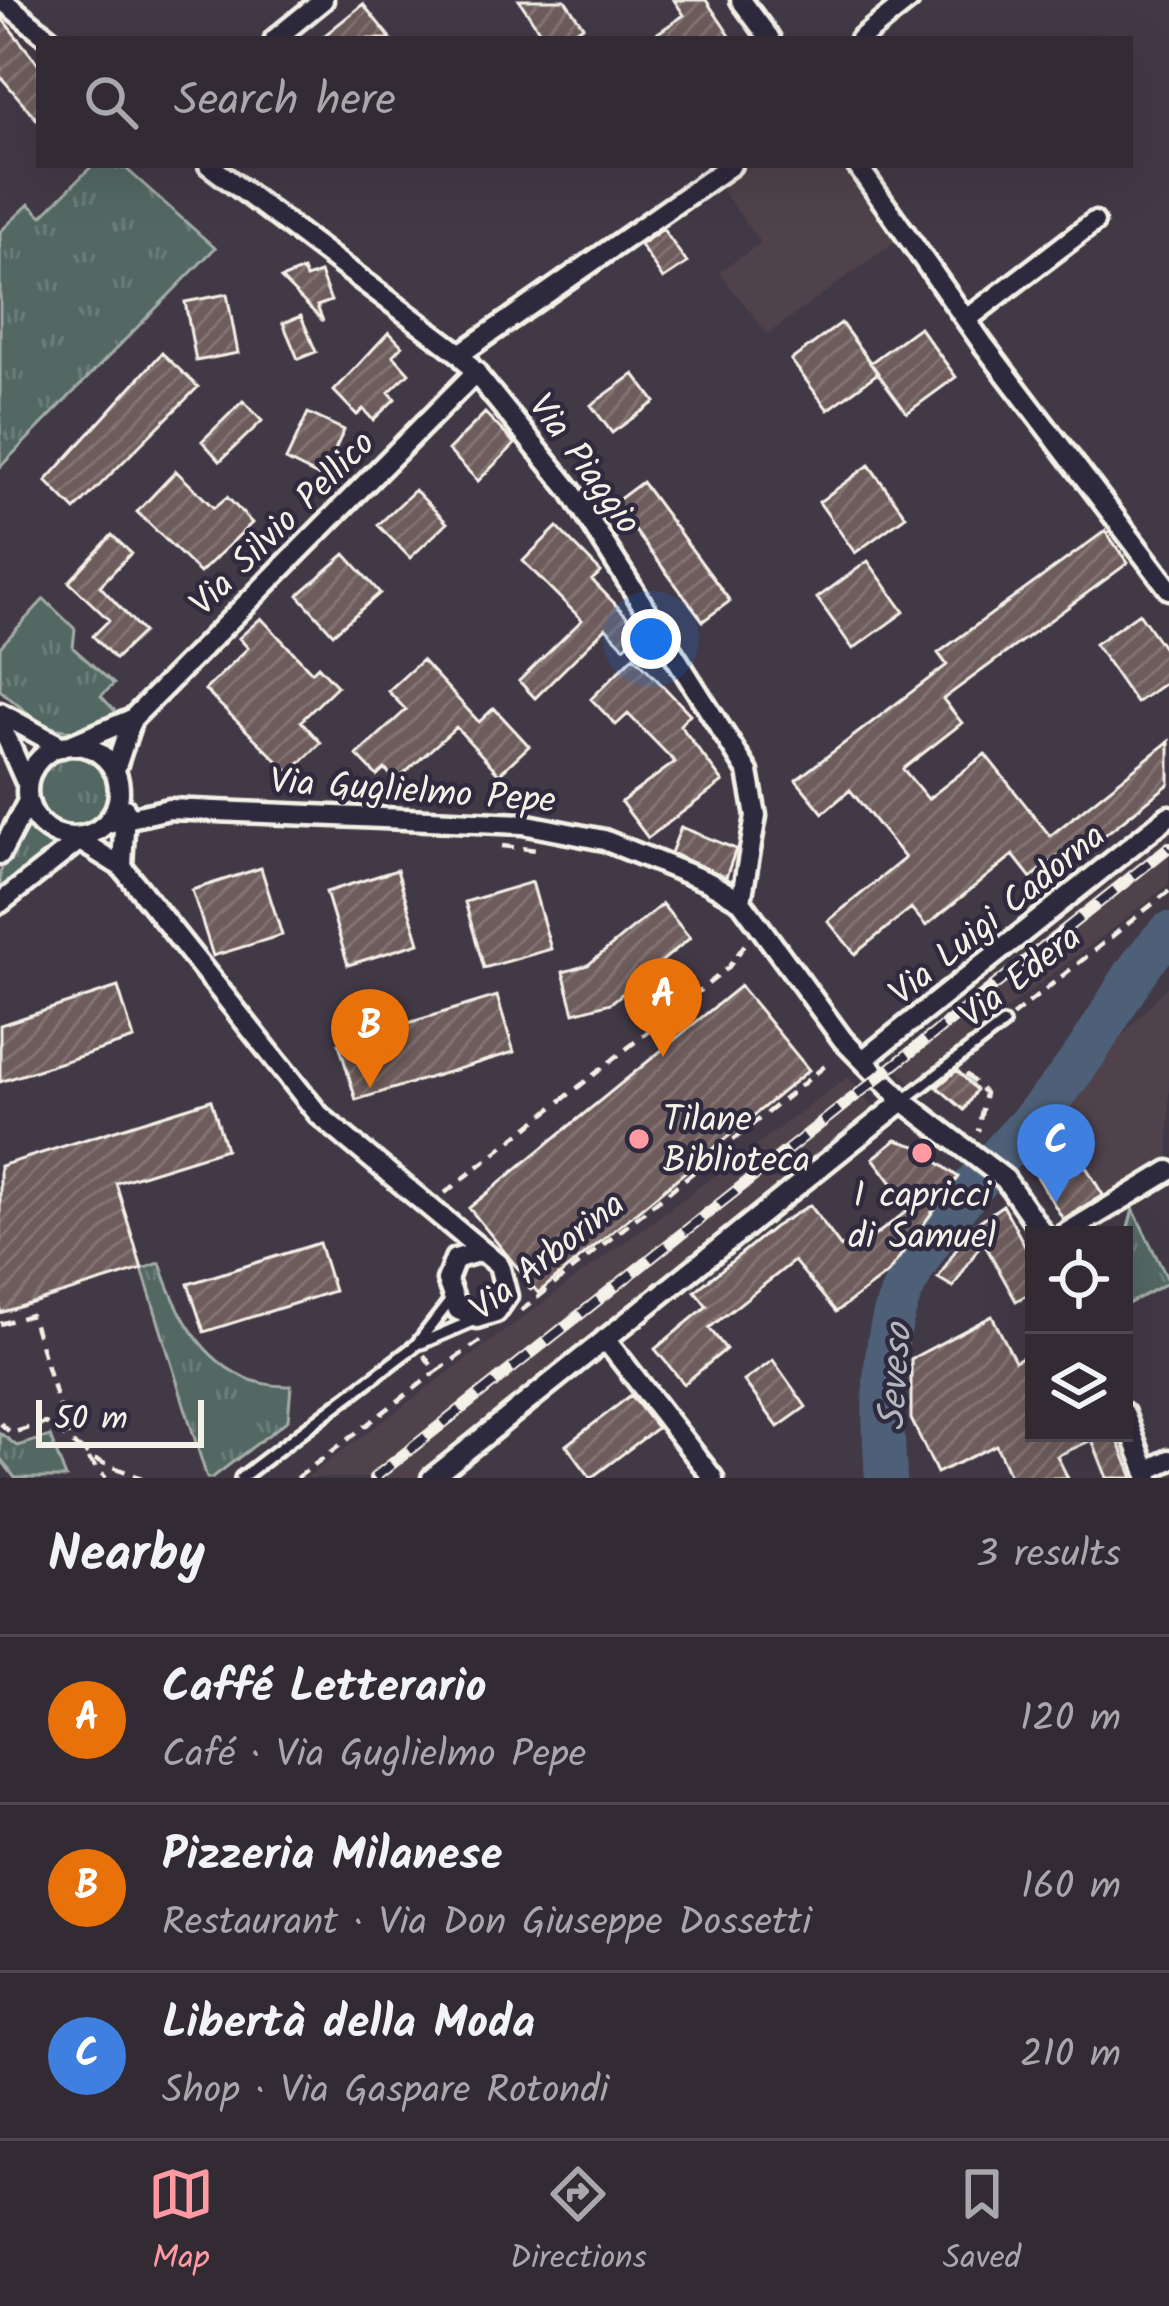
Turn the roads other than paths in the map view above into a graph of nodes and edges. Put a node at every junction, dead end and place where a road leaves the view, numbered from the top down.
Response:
1 (2, 0) edge
2 (323, 0) edge
3 (741, 0) edge
4 (909, 0) edge
5 (46, 36) edge
6 (279, 36) edge
7 (768, 36) edge
8 (864, 36) edge
9 (213, 168) edge
10 (727, 168) edge
11 (858, 168) edge
12 (1094, 222) dead end
13 (966, 320) junction
14 (460, 354) junction
15 (476, 372) junction
16 (1169, 589) edge
17 (0, 713) edge
18 (132, 719) junction
19 (0, 723) edge
20 (65, 746) junction
21 (26, 781) junction
22 (118, 781) junction
23 (27, 802) junction
24 (169, 809) junction
25 (1169, 816) edge
26 (125, 819) junction
27 (81, 842) junction
28 (0, 854) edge
29 (122, 867) junction
30 (741, 901) junction
31 (0, 903) edge
32 (1003, 1024) road end
33 (863, 1060) junction
34 (903, 1101) junction
35 (1169, 1171) edge
36 (436, 1219) junction
37 (1038, 1226) edge
38 (1078, 1226) edge
39 (481, 1251) junction
40 (452, 1262) junction
41 (452, 1300) junction
42 (482, 1327) junction
43 (605, 1339) junction
44 (416, 1346) junction
45 (1133, 1437) edge
46 (1169, 1460) edge
47 (1147, 1475) edge
48 (242, 1478) edge
49 (433, 1478) edge
50 (713, 1478) edge

1 - 5 street
2 - 6 street
3 - 7 street
4 - 8 street
9 - 14 street, Via Piaggio
10 - 14 street
11 - 13 street
12 - 13 street
13 - 16 street
14 - 15 street, Via Piaggio
15 - 18 street, Via Silvio Pellico
15 - 30 street, Via Piaggio
17 - 20 street
18 - 20 street, Via Silvio Pellico
18 - 22 street, Via Silvio Pellico
19 - 21 street
20 - 21 street
20 - 22 street
21 - 23 street
22 - 24 street, Via Guglielmo Pepe
22 - 26 street
23 - 27 street
23 - 28 street
24 - 26 street, Via Guglielmo Pepe
24 - 30 street, Via Guglielmo Pepe
25 - 33 street, Via Luigi Cadorna
26 - 27 street
26 - 29 street
27 - 29 street
27 - 31 street
29 - 36 street
30 - 33 street, Via Guglielmo Pepe
32 - 34 lane, Via Edera
33 - 34 street, Via Guglielmo Pepe
34 - 37 street, Via Guglielmo Pepe
34 - 43 street
35 - 38 street
36 - 39 street
36 - 40 street
39 - 40 street
39 - 42 street
40 - 41 street
41 - 42 street
41 - 44 lane, Via Arborina
42 - 44 lane, Via Arborina
43 - 49 street
43 - 50 street
44 - 48 lane, Via Arborina
45 - 47 street
46 - 47 street

